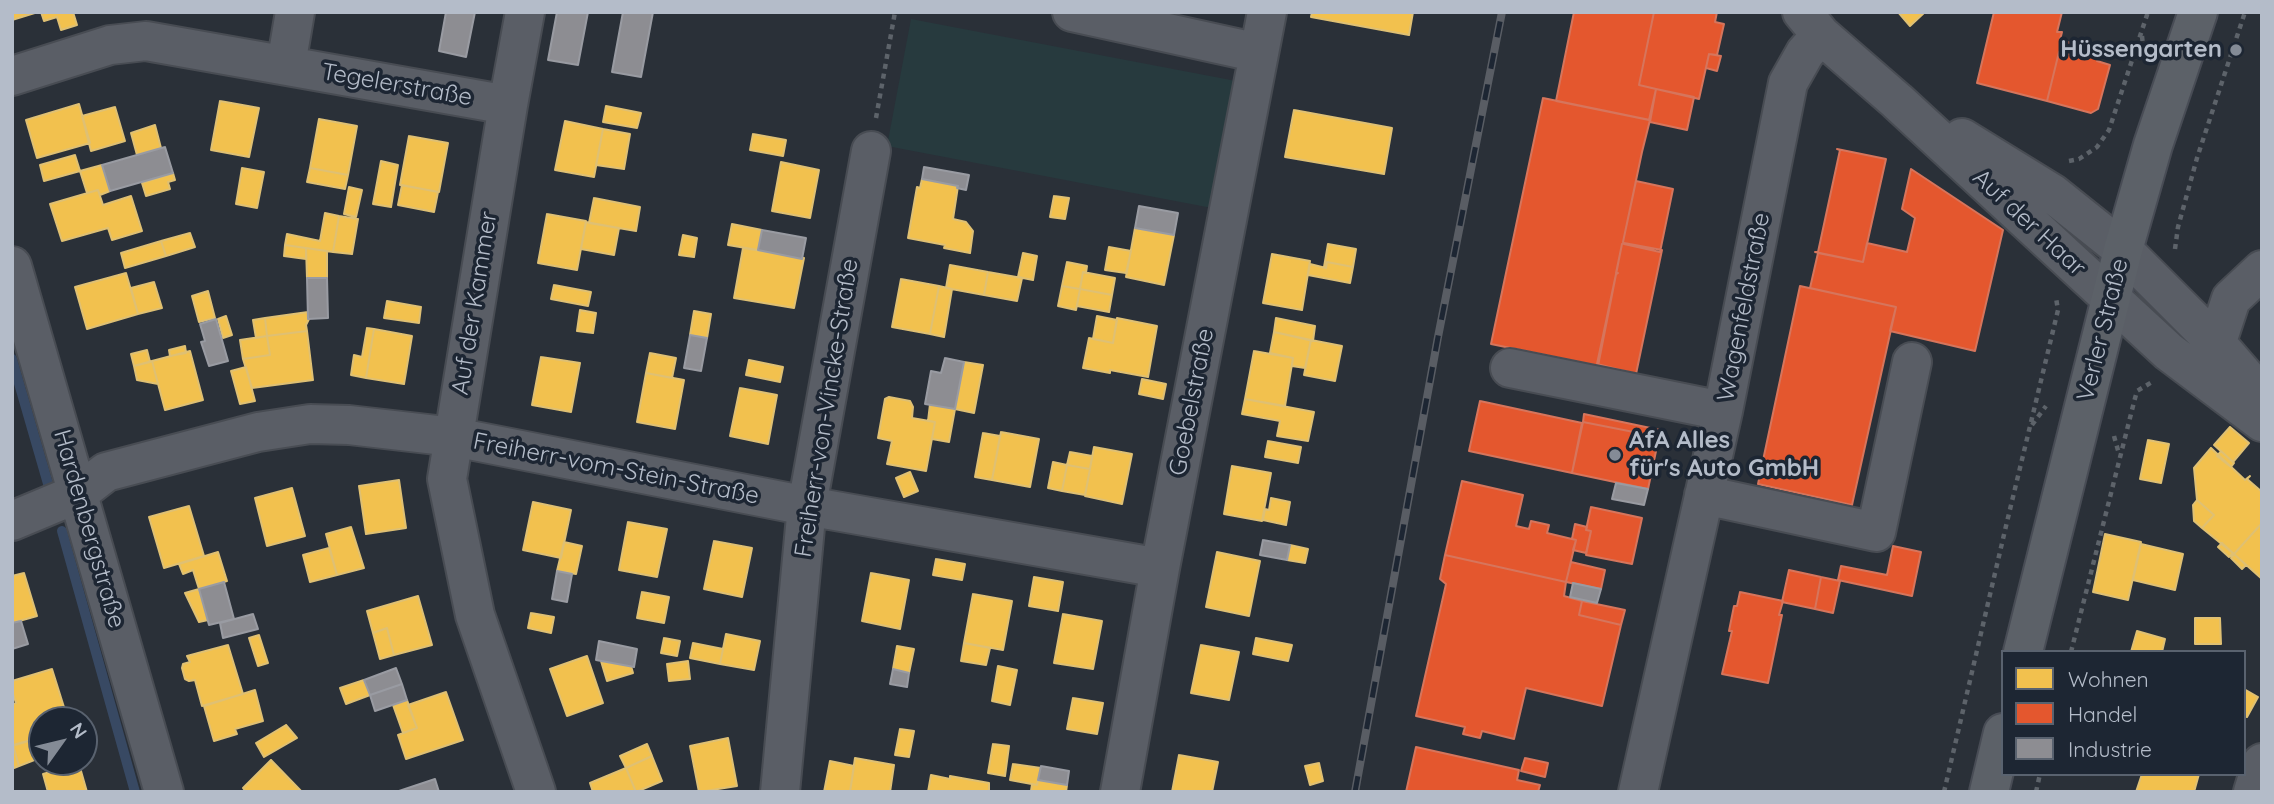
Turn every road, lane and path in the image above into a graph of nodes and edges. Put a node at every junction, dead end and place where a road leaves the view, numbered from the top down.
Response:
1 (295, 12) edge
2 (524, 12) edge
3 (895, 12) edge
4 (1072, 12) edge
5 (1267, 12) edge
6 (2148, 12) edge
7 (2198, 12) edge
8 (2245, 12) edge
9 (1812, 24) edge
10 (1259, 53) junction
11 (286, 65) junction
12 (12, 76) edge
13 (1897, 101) junction
14 (508, 105) junction
15 (2117, 133) dead end
16 (871, 151) joint
17 (2191, 156) dead end
18 (2197, 158) junction
19 (2123, 250) junction
20 (2175, 253) dead end
21 (12, 266) edge
22 (2262, 270) edge
23 (2110, 299) junction
24 (2211, 361) junction
25 (1912, 362) dead end
26 (2053, 368) dead end
27 (1510, 369) dead end
28 (2130, 389) dead end
29 (2262, 396) edge
30 (1723, 411) junction
31 (2262, 422) edge
32 (454, 437) junction
33 (79, 493) junction
34 (1704, 495) junction
35 (807, 506) junction
36 (12, 521) edge
37 (1160, 568) junction
38 (2023, 650) edge
39 (2072, 650) edge
40 (2001, 741) edge
41 (2262, 763) edge
42 (164, 792) edge
43 (536, 792) edge
44 (780, 792) edge
45 (1121, 792) edge
46 (1638, 792) edge
47 (1944, 792) edge
48 (1989, 792) edge
49 (2253, 792) edge

1 - 11 street, Tegelerstraße
2 - 14 street, Auf der Kammer
3 - 16 path
4 - 10 street
5 - 10 street, Goebelstraße
6 - 15 path
7 - 19 main road, Verler Straße
8 - 18 path
9 - 13 street, Auf der Haar
9 - 30 street, Wagenfeldstraße
10 - 37 street, Goebelstraße
11 - 12 street, Tegelerstraße
11 - 14 street, Tegelerstraße
13 - 19 street, Auf der Haar
13 - 23 street, Auf der Haar
14 - 32 street, Auf der Kammer
16 - 35 street, Freiherr-von-Vincke-Straße
17 - 18 path
18 - 20 path
19 - 23 main road, Verler Straße
19 - 24 street, Auf der Haar
21 - 33 street, Hardenbergstraße
22 - 24 street
23 - 24 street, Auf der Haar
23 - 38 main road, Verler Straße
24 - 29 street, Auf der Haar
24 - 31 street, Auf der Haar
25 - 34 street
26 - 47 path
27 - 30 street
28 - 39 path
30 - 34 street, Wagenfeldstraße
32 - 33 street, Freiherr-vom-Stein-Straße
32 - 35 street, Freiherr-vom-Stein-Straße
32 - 43 street, Auf der Kammer
33 - 36 street, Freiherr-vom-Stein-Straße
33 - 42 street, Hardenbergstraße
34 - 46 street, Wagenfeldstraße
35 - 37 street, Freiherr-vom-Stein-Straße
35 - 44 street, Freiherr-von-Vincke-Straße
37 - 45 street, Goebelstraße
40 - 48 main road
41 - 49 street

